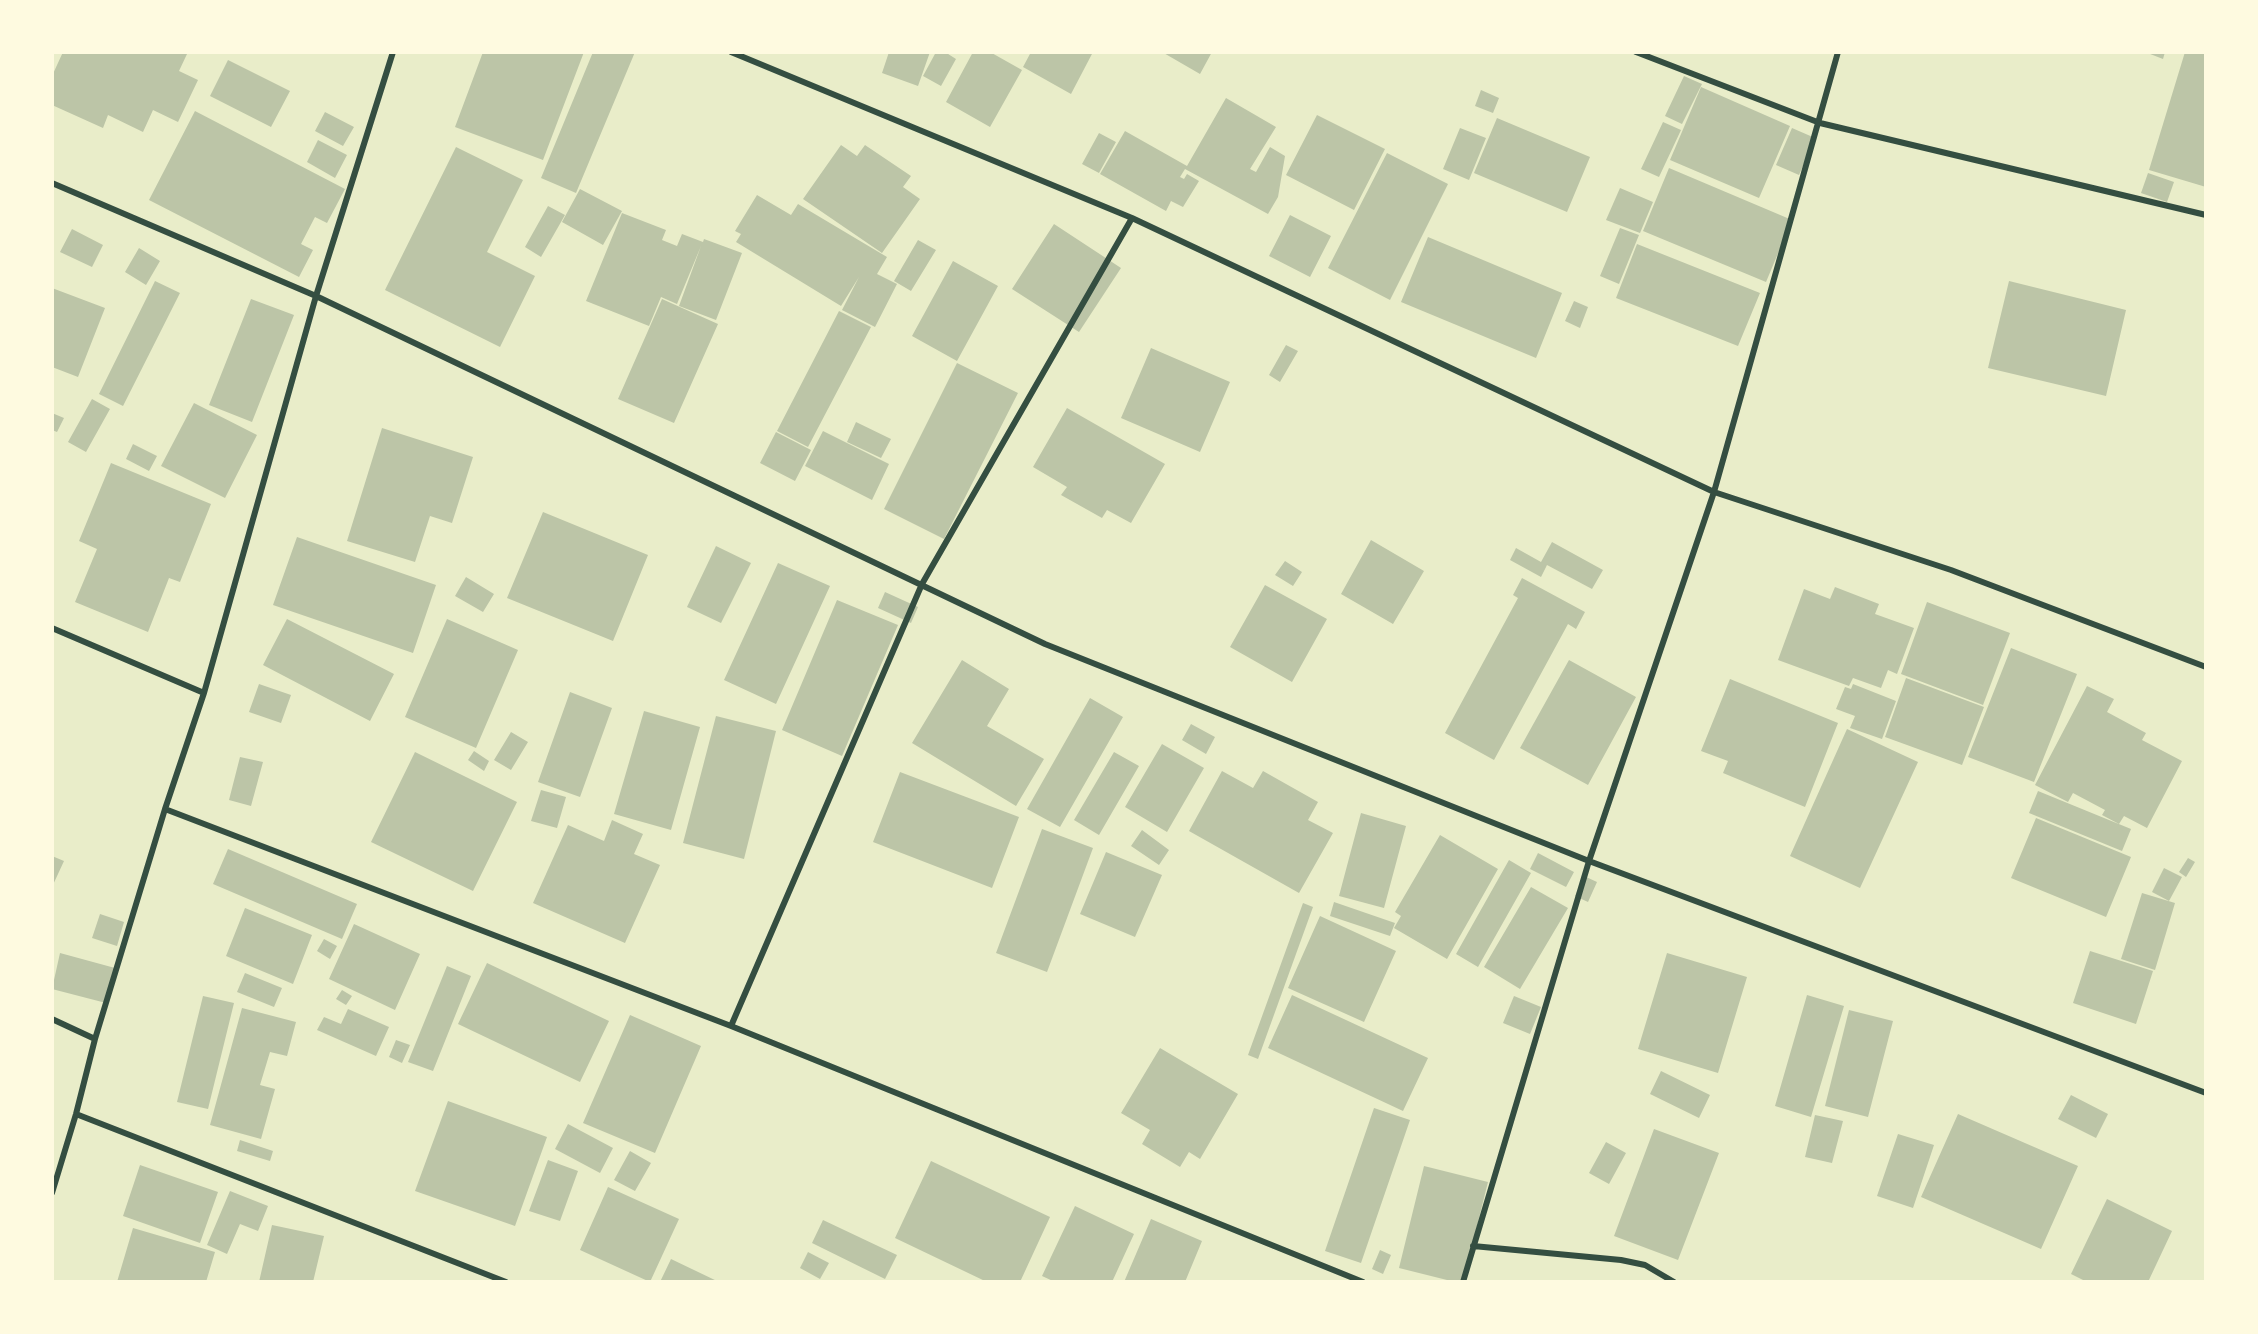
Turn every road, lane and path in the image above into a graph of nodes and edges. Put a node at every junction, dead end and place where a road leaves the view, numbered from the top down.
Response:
1 (393, 52) edge
2 (730, 52) edge
3 (1636, 52) edge
4 (1838, 52) edge
5 (1820, 123) junction
6 (52, 183) edge
7 (2205, 215) edge
8 (1132, 218) junction
9 (316, 296) junction
10 (1714, 492) junction
11 (922, 584) junction
12 (52, 628) edge
13 (2205, 667) edge
14 (204, 693) junction
15 (165, 809) junction
16 (1589, 861) junction
17 (52, 1019) edge
18 (731, 1026) junction
19 (96, 1039) junction
20 (2205, 1093) edge
21 (76, 1114) junction
22 (52, 1193) edge
23 (1473, 1246) junction
24 (506, 1281) edge
25 (1363, 1281) edge
26 (1462, 1281) edge
27 (1674, 1281) edge

1 - 9 street
2 - 8 street
3 - 5 street
4 - 5 street
5 - 7 street
5 - 10 street
6 - 9 street
8 - 10 street
8 - 11 street
9 - 11 street
9 - 14 street
10 - 13 street
10 - 16 street
11 - 16 street
11 - 18 street
12 - 14 street
14 - 15 street
15 - 18 street
15 - 19 street
16 - 20 street
16 - 23 street
17 - 19 street
18 - 25 street
19 - 21 street
21 - 22 street
21 - 24 street
23 - 26 street
23 - 27 street

